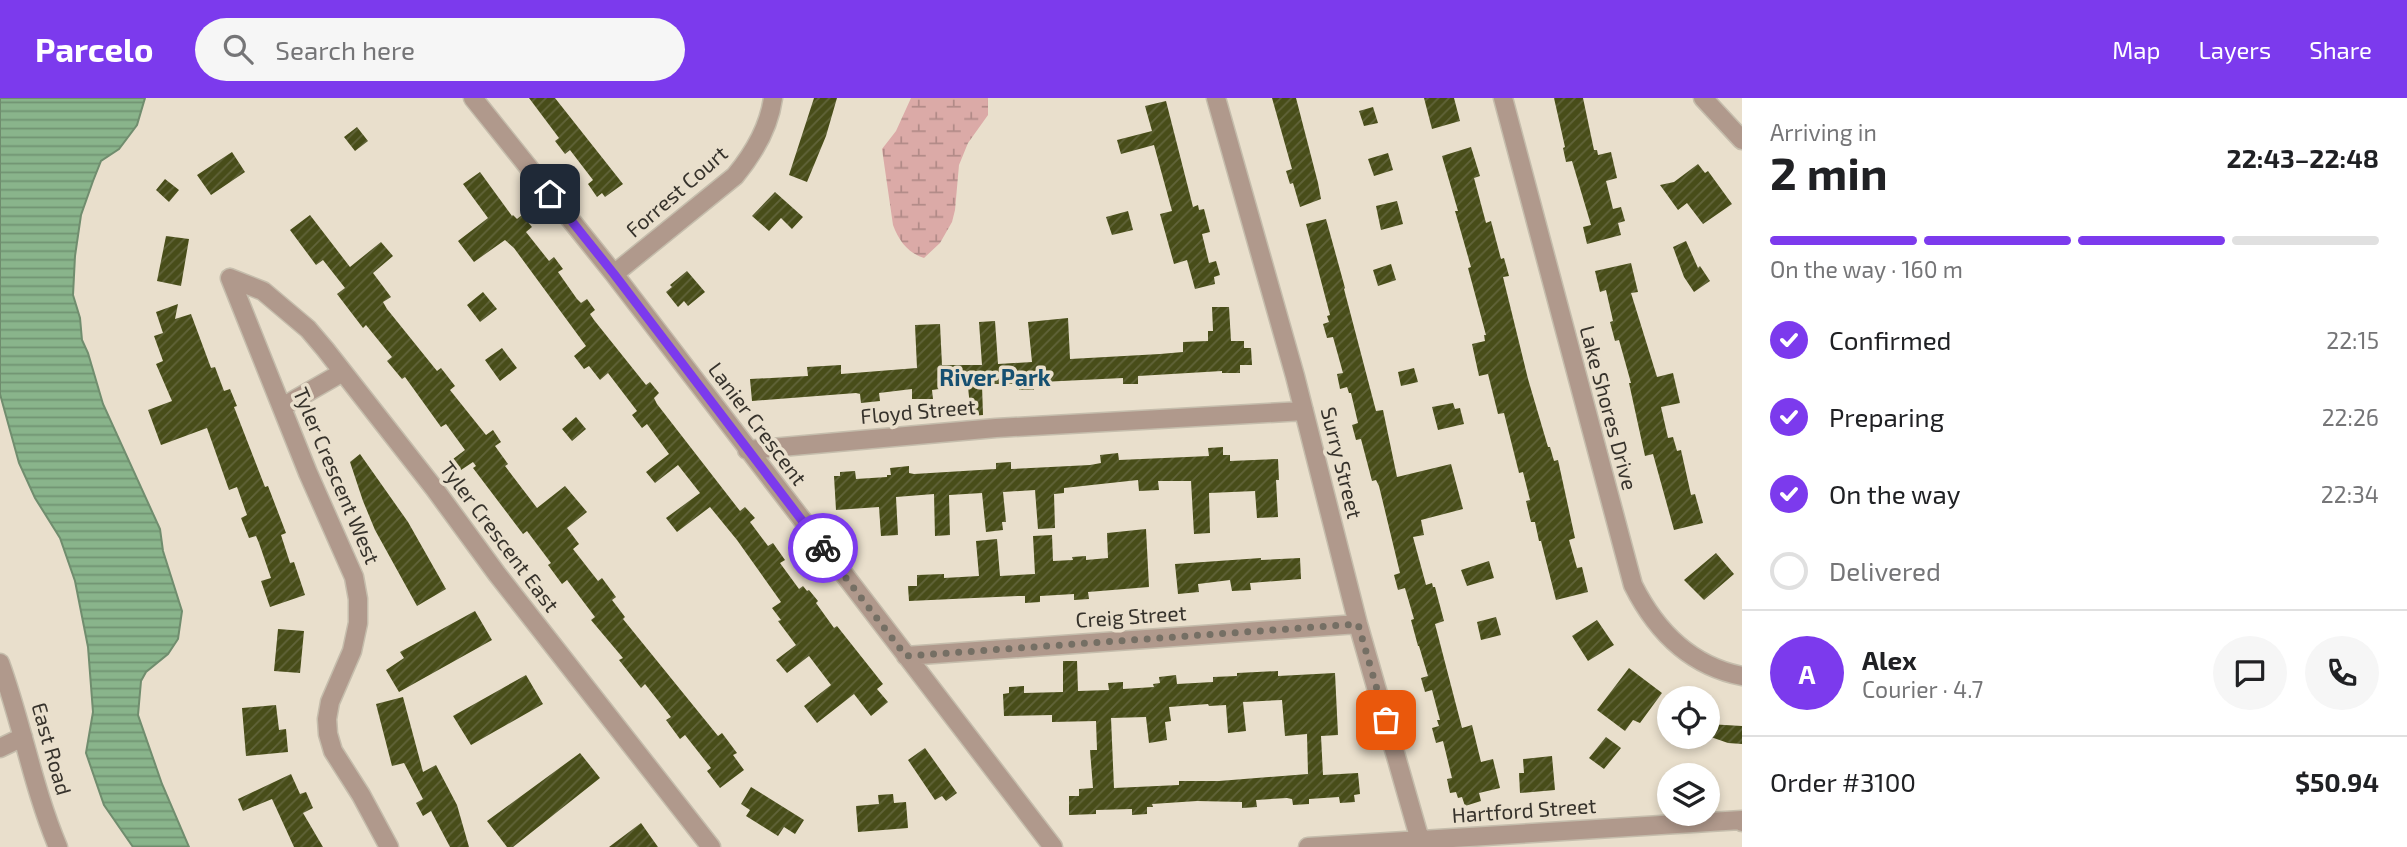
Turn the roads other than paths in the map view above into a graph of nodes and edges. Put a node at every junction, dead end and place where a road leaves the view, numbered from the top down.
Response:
1 (473, 98) edge
2 (773, 98) edge
3 (1216, 98) edge
4 (1503, 98) edge
5 (1703, 98) edge
6 (1742, 140) edge
7 (614, 274) junction
8 (230, 278) joint
9 (343, 372) junction
10 (282, 407) junction
11 (1304, 411) junction
12 (747, 450) junction
13 (1358, 624) junction
14 (906, 656) junction
15 (0, 663) edge
16 (1742, 677) edge
17 (23, 737) junction
18 (0, 748) edge
19 (1742, 821) edge
20 (1421, 844) edge
21 (58, 847) edge
22 (389, 847) edge
23 (711, 847) edge
24 (1053, 847) edge
25 (1308, 847) edge

1 - 7 street, Lanier Crescent
2 - 7 street, Forrest Court
3 - 11 street, Surry Street
4 - 16 street, Lake Shores Drive
5 - 6 street
7 - 12 street, Lanier Crescent
8 - 9 street, Tyler Crescent East
8 - 10 street, Tyler Crescent West
9 - 10 street
9 - 23 street, Tyler Crescent East
10 - 22 street, Tyler Crescent West
11 - 12 street, Floyd Street
11 - 13 street, Surry Street
12 - 14 street, Lanier Crescent
13 - 14 street, Creig Street
13 - 20 street, Surry Street
14 - 24 street, Lanier Crescent
15 - 17 street, East Road
17 - 18 street
17 - 21 street, East Road
19 - 20 street, Hartford Street
20 - 25 street, Hartford Street

